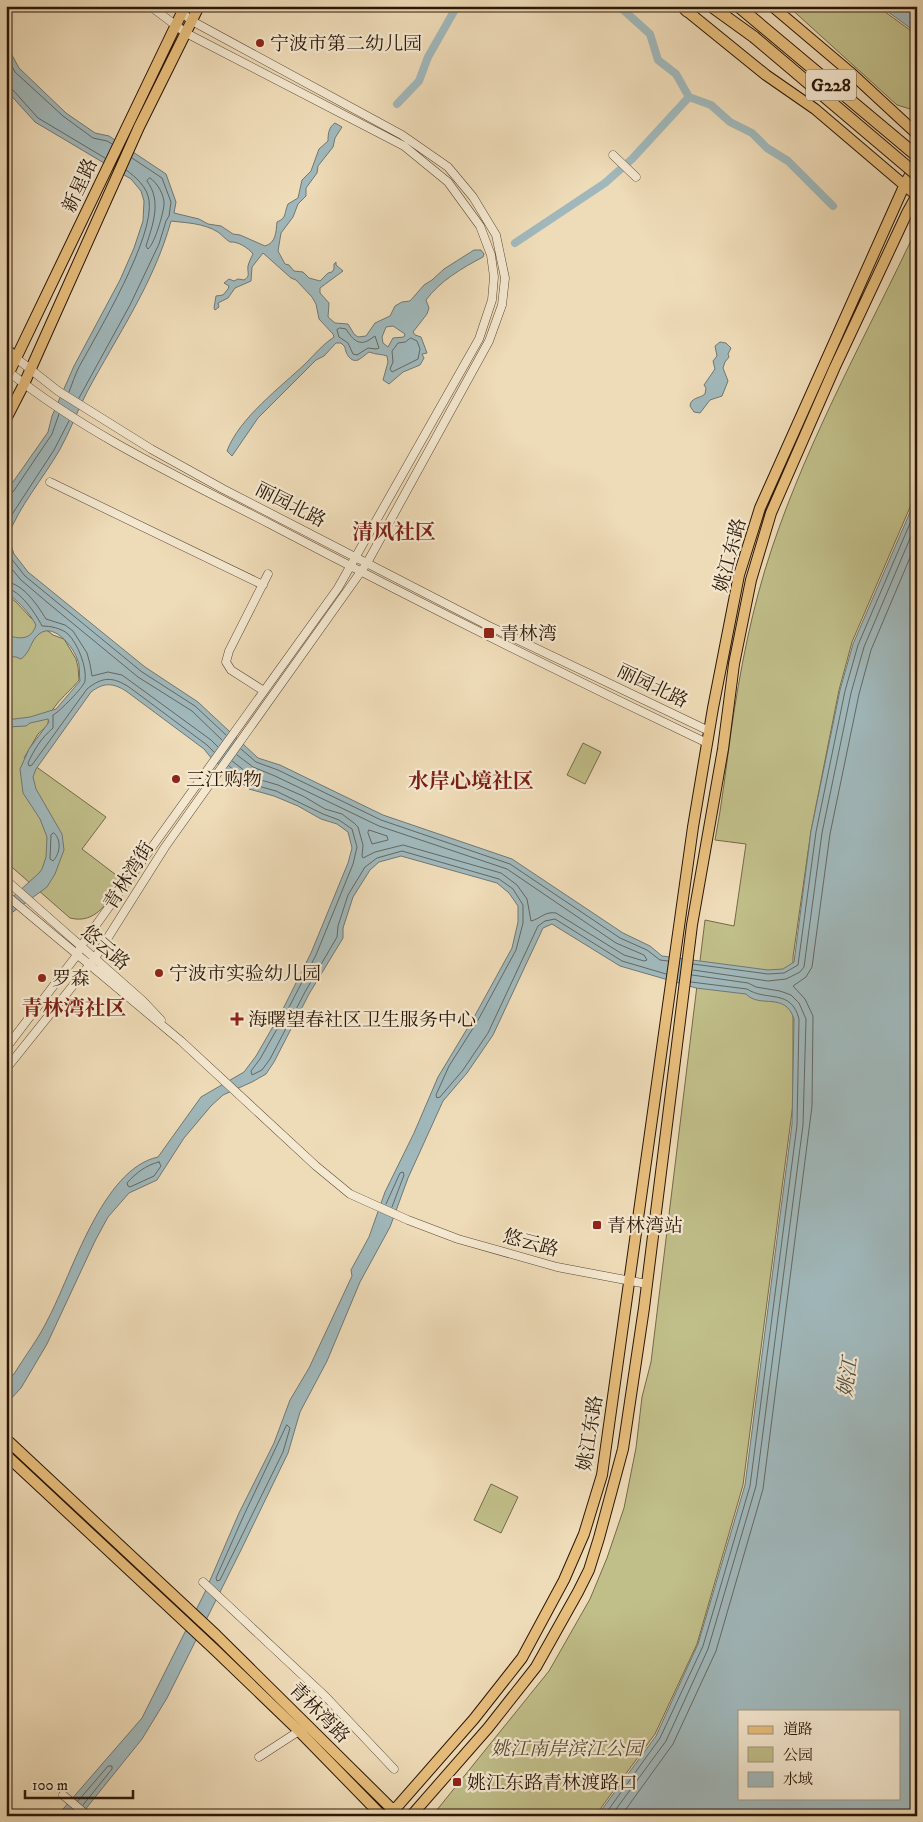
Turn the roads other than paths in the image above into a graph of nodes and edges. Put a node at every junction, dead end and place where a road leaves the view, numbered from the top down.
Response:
1 (150, 6) edge
2 (199, 6) edge
3 (711, 6) edge
4 (720, 6) edge
5 (772, 6) edge
6 (180, 8) edge
7 (685, 9) edge
8 (741, 9) edge
9 (192, 21) junction
10 (175, 26) junction
11 (186, 33) junction
12 (754, 37) junction
13 (917, 134) edge
14 (613, 155) dead end
15 (917, 156) edge
16 (917, 162) edge
17 (917, 175) edge
18 (636, 177) dead end
19 (905, 184) junction
20 (917, 195) edge
21 (6, 349) edge
22 (16, 358) junction
23 (30, 369) junction
24 (7, 373) edge
25 (24, 384) junction
26 (6, 419) edge
27 (50, 482) dead end
28 (356, 557) junction
29 (367, 563) junction
30 (350, 567) junction
31 (361, 572) junction
32 (268, 574) dead end
33 (263, 585) junction
34 (264, 691) junction
35 (709, 731) junction
36 (707, 743) junction
37 (9, 883) edge
38 (6, 895) edge
39 (81, 946) junction
40 (77, 955) junction
41 (95, 958) junction
42 (89, 965) junction
43 (181, 1042) junction
44 (6, 1048) edge
45 (6, 1069) edge
46 (628, 1280) junction
47 (648, 1284) junction
48 (6, 1439) edge
49 (6, 1455) edge
50 (202, 1582) dead end
51 (188, 1618) junction
52 (299, 1731) junction
53 (259, 1757) dead end
54 (394, 1769) dead end
55 (65, 1796) dead end
56 (394, 1814) edge
57 (88, 1816) edge
58 (382, 1816) edge
59 (411, 1816) edge

1 - 10 street, 青林湾街
2 - 9 main road
3 - 12 highway
4 - 12 highway, G228
5 - 13 main road
6 - 9 street, 青林湾街
6 - 10 main road, 新星路
7 - 19 main road
8 - 15 highway, G228
9 - 11 main road
9 - 29 street, 青林湾街
10 - 11 street, 青林湾街
10 - 22 main road, 新星路
11 - 23 main road, 新星路
11 - 28 street, 青林湾街
12 - 17 highway, G228, bridge
14 - 18 street
16 - 19 main road, 姚江东路
19 - 20 main road
19 - 35 main road, 姚江东路
20 - 47 main road, 姚江东路
21 - 22 main road, 丽园北路
22 - 23 street, 丽园北路
22 - 24 main road, 新星路
23 - 25 main road, 新星路
23 - 28 street, 丽园北路
24 - 25 street, 丽园北路
25 - 26 main road, 新星路
25 - 30 street, 丽园北路
27 - 33 street
28 - 29 street, 丽园北路
28 - 30 street, 青林湾街
29 - 31 street, 青林湾街
29 - 35 street, 丽园北路
30 - 31 street, 丽园北路
30 - 34 street, 青林湾街
31 - 36 street, 丽园北路
31 - 41 street, 青林湾街
32 - 33 street
33 - 34 street
34 - 39 street, 青林湾街
35 - 36 main road, 姚江东路
36 - 46 main road, 姚江东路
37 - 39 street, 悠云路
38 - 40 street, 悠云路
39 - 40 street, 青林湾街
39 - 41 street, 悠云路
40 - 42 street, 悠云路
40 - 44 street, 青林湾街
41 - 42 street, 青林湾街
41 - 43 street, 悠云路
42 - 43 street, 悠云路
42 - 45 street, 青林湾街
43 - 46 street, 悠云路
46 - 47 street, 悠云路
46 - 56 main road, 姚江东路
47 - 59 main road, 姚江东路
48 - 51 main road
49 - 51 main road
50 - 54 street
51 - 52 main road, 青林湾路
51 - 56 main road, 青林湾路
52 - 53 street
52 - 58 main road, 青林湾路
55 - 57 street

